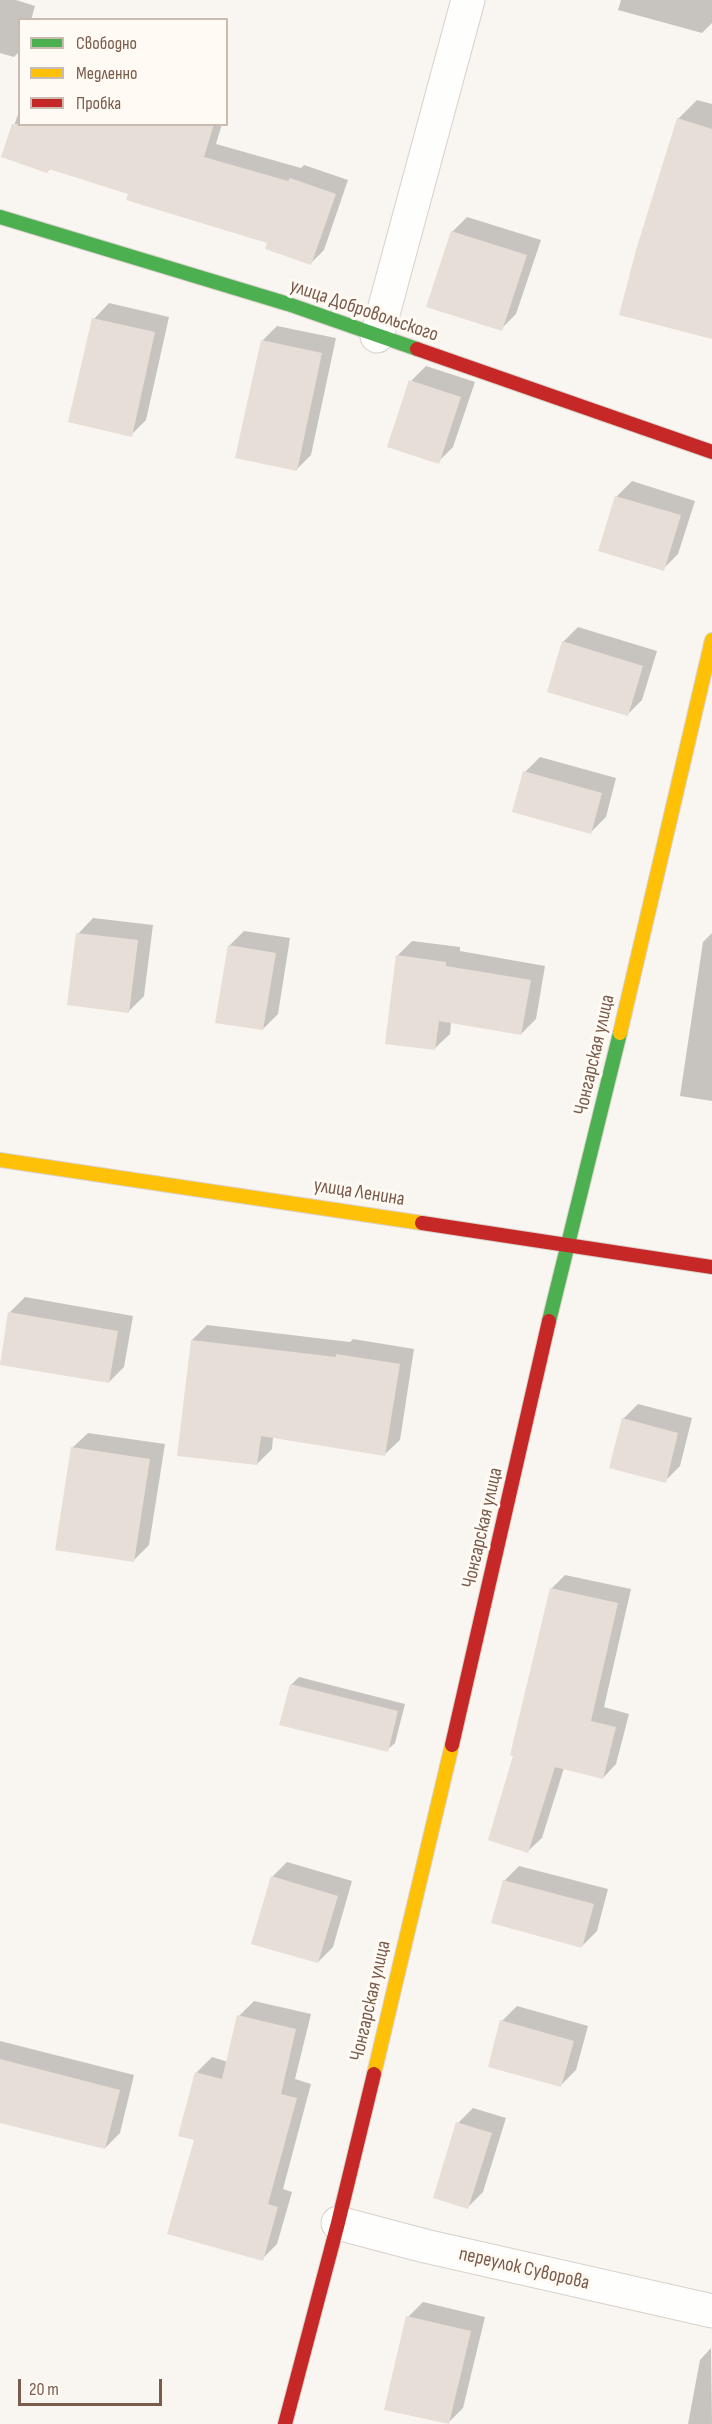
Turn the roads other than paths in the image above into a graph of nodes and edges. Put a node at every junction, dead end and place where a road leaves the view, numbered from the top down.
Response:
1 (468, 0) edge
2 (0, 217) edge
3 (377, 336) junction
4 (712, 452) edge
5 (712, 640) edge
6 (0, 1160) edge
7 (567, 1244) junction
8 (712, 1267) edge
9 (338, 2223) junction
10 (712, 2311) edge
11 (285, 2424) edge

1 - 3 street
2 - 3 street, улица Добровольского
3 - 4 street, улица Добровольского
5 - 7 street, Чонгарская улица
6 - 7 street, улица Ленина
7 - 8 street, улица Ленина
7 - 9 street, Чонгарская улица
9 - 10 street, переулок Суворова
9 - 11 street, Чонгарская улица

